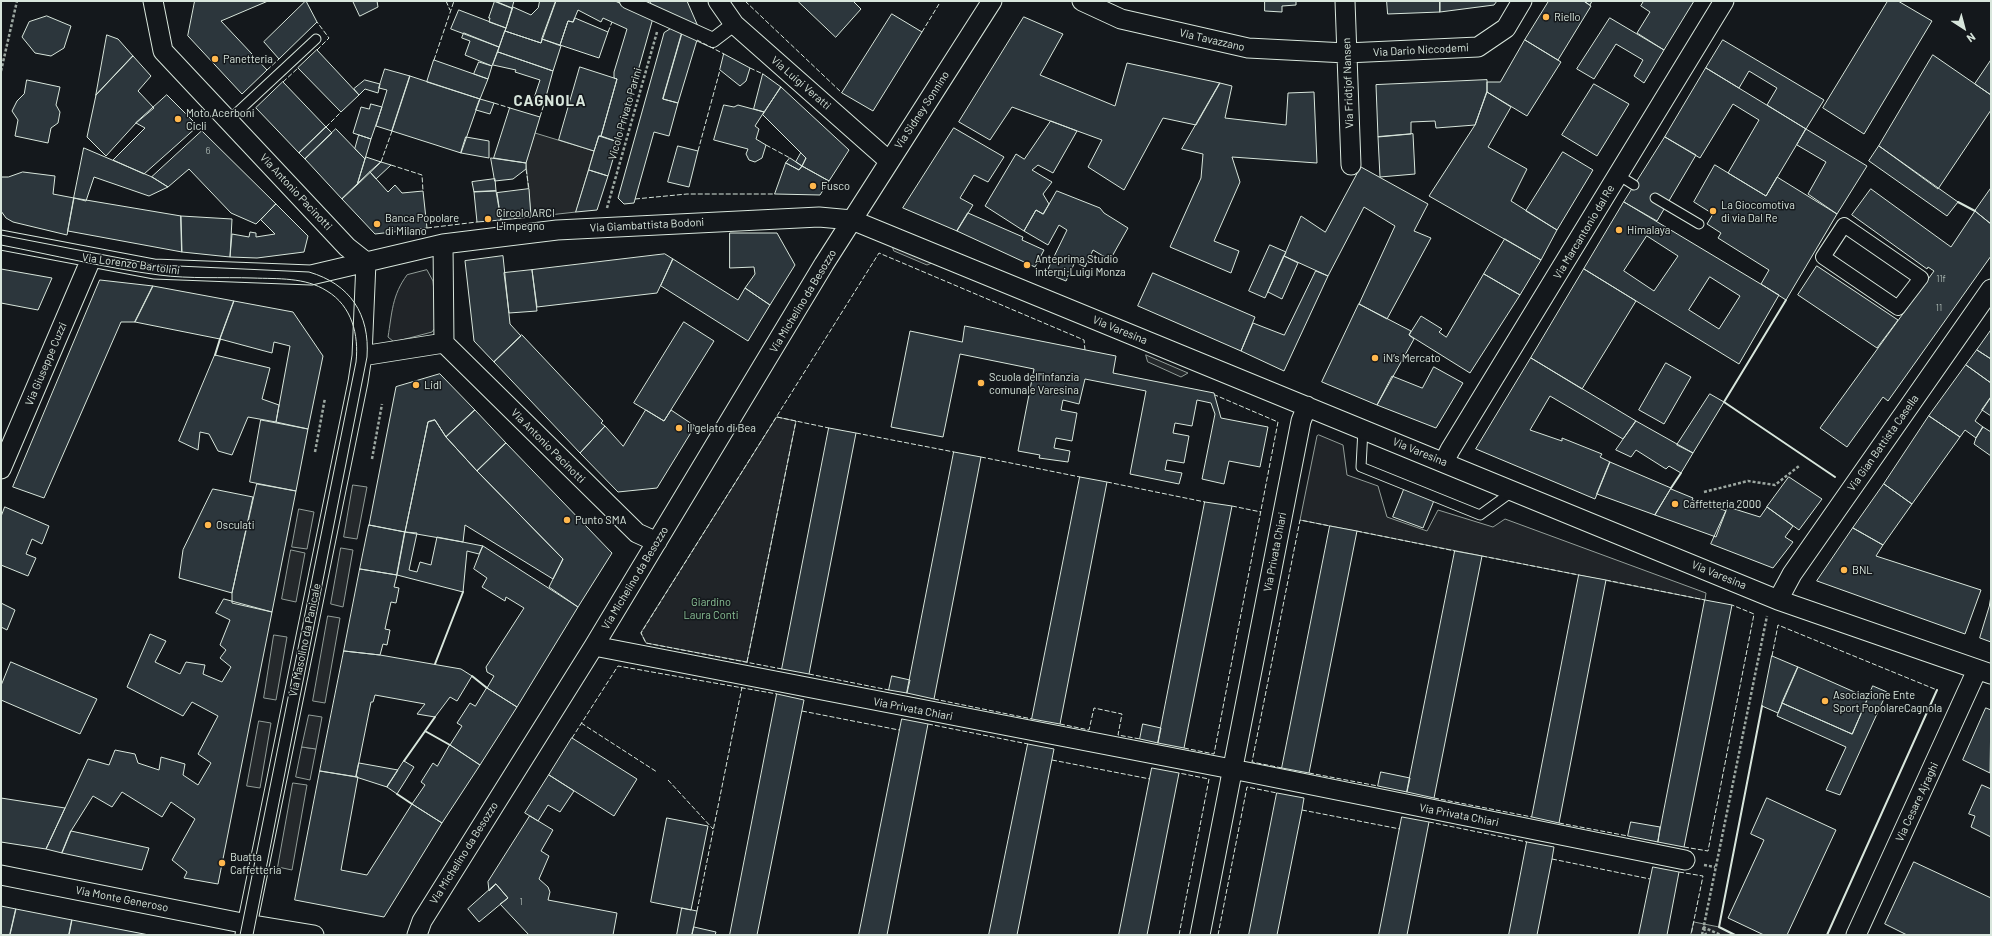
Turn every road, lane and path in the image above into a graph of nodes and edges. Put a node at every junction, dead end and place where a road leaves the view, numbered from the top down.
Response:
1 (17, 1) edge
2 (153, 1) edge
3 (627, 1) edge
4 (718, 1) edge
5 (992, 1) edge
6 (1082, 1) edge
7 (1344, 1) edge
8 (1522, 1) edge
9 (1724, 1) edge
10 (661, 16) junction
11 (734, 24) junction
12 (316, 39) dead end
13 (1346, 53) junction
14 (1, 71) edge
15 (229, 120) junction
16 (889, 161) junction
17 (1351, 165) dead end
18 (1656, 198) dead end
19 (606, 211) dead end
20 (852, 220) junction
21 (1699, 224) dead end
22 (1844, 225) joint
23 (1, 240) edge
24 (443, 244) junction
25 (91, 259) junction
26 (366, 262) junction
27 (1991, 289) edge
28 (444, 343) junction
29 (362, 356) junction
30 (325, 398) dead end
31 (382, 404) dead end
32 (1304, 414) junction
33 (1362, 429) junction
34 (315, 452) dead end
35 (372, 459) dead end
36 (1444, 462) junction
37 (1798, 466) dead end
38 (1, 469) edge
39 (1513, 491) junction
40 (1704, 492) dead end
41 (657, 542) junction
42 (1778, 600) junction
43 (1767, 615) dead end
44 (594, 646) junction
45 (1984, 672) edge
46 (1233, 770) junction
47 (1685, 860) dead end
48 (1, 875) edge
49 (245, 927) edge
50 (1703, 927) junction
51 (314, 935) edge
52 (417, 935) edge
53 (1200, 935) edge
54 (1702, 935) edge
55 (1706, 935) edge
56 (1721, 935) edge
57 (1856, 935) edge

1 - 14 path
2 - 15 street, Via Antonio Pacinotti
3 - 10 street
4 - 11 street, Via Luigi Veratti
5 - 16 street, Via Sidney Sonnino
6 - 13 street, Via Tavazzano
7 - 13 street, Via Fridtjof Nansen
8 - 13 street, Via Dario Niccodemi
9 - 36 street, Via Marcantonio dal Re
10 - 11 street
10 - 19 path, Vicolo Privato Parini
11 - 16 street, Via Luigi Veratti
12 - 15 lane
13 - 17 street, Via Fridtjof Nansen
15 - 26 street, Via Antonio Pacinotti
16 - 20 street, Via Sidney Sonnino
18 - 21 lane
20 - 24 street, Via Giambattista Bodoni
20 - 32 street, Via Varesina
20 - 41 street, Via Michelino da Besozzo
22 - 22 street
23 - 25 street, Via Lorenzo Bartolini
24 - 26 street, Via Giambattista Bodoni
24 - 28 street
25 - 26 street, Via Lorenzo Bartolini
25 - 38 street, Via Giuseppe Cuzzi
26 - 29 street, Via Masolino da Panicale
27 - 42 street, Via Gian Battista Casella
28 - 29 street
28 - 41 street, Via Antonio Pacinotti
29 - 49 street, Via Masolino da Panicale
30 - 34 path
31 - 35 path
32 - 33 street, Via Varesina
32 - 46 street, Via Privata Chiari
33 - 36 street, Via Varesina
33 - 39 lane
36 - 39 street, Via Varesina
37 - 40 path
39 - 42 street, Via Varesina
41 - 44 street, Via Michelino da Besozzo
42 - 45 street, Via Varesina
43 - 50 path
44 - 46 street, Via Privata Chiari
44 - 52 street, Via Michelino da Besozzo
45 - 57 street, Via Cesare Ajraghi
46 - 47 street, Via Privata Chiari
46 - 53 street, Via Privata Chiari
48 - 49 street, Via Monte Generoso
49 - 51 street, Via Monte Generoso
50 - 54 path
50 - 55 path
50 - 56 path

